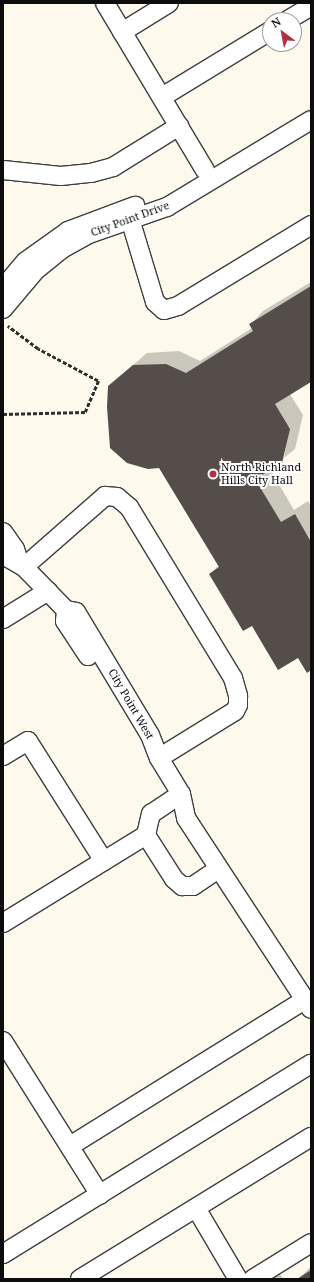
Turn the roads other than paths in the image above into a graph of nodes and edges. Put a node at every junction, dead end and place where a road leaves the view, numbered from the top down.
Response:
1 (105, 3) edge
2 (169, 3) edge
3 (311, 6) edge
4 (301, 12) edge
5 (122, 32) junction
6 (262, 36) edge
7 (162, 97) junction
8 (311, 107) edge
9 (311, 120) edge
10 (179, 126) junction
11 (3, 170) edge
12 (205, 170) junction
13 (129, 214) junction
14 (311, 225) edge
15 (3, 288) edge
16 (4, 316) edge
17 (3, 532) edge
18 (15, 561) edge
19 (48, 591) junction
20 (3, 619) edge
21 (3, 756) edge
22 (159, 758) junction
23 (181, 794) junction
24 (146, 835) junction
25 (104, 861) junction
26 (218, 869) junction
27 (3, 923) edge
28 (308, 1004) edge
29 (3, 1041) edge
30 (311, 1064) edge
31 (311, 1137) edge
32 (70, 1146) junction
33 (100, 1194) junction
34 (196, 1208) junction
35 (311, 1244) edge
36 (3, 1254) edge
37 (80, 1279) edge
38 (238, 1279) edge
39 (252, 1279) edge

1 - 5 street
2 - 5 street
3 - 4 street
5 - 7 street
6 - 7 street
7 - 10 street
8 - 12 street, City Point Drive
9 - 13 street, City Point Drive
10 - 11 street
10 - 12 street
12 - 13 street, City Point Drive
13 - 14 street
13 - 15 street, City Point Drive
13 - 16 street, City Point Drive
17 - 18 street, City Point West
18 - 19 street, City Point West
18 - 22 street
19 - 20 street
19 - 22 street, City Point West
21 - 25 street
22 - 23 street, City Point West
23 - 24 street
23 - 26 street, City Point West
24 - 25 street
24 - 26 street
25 - 27 street
26 - 28 street, City Point West
28 - 32 street
29 - 32 street
30 - 33 street
31 - 34 street
32 - 33 street
33 - 36 street
34 - 37 street
34 - 38 street
35 - 39 street

